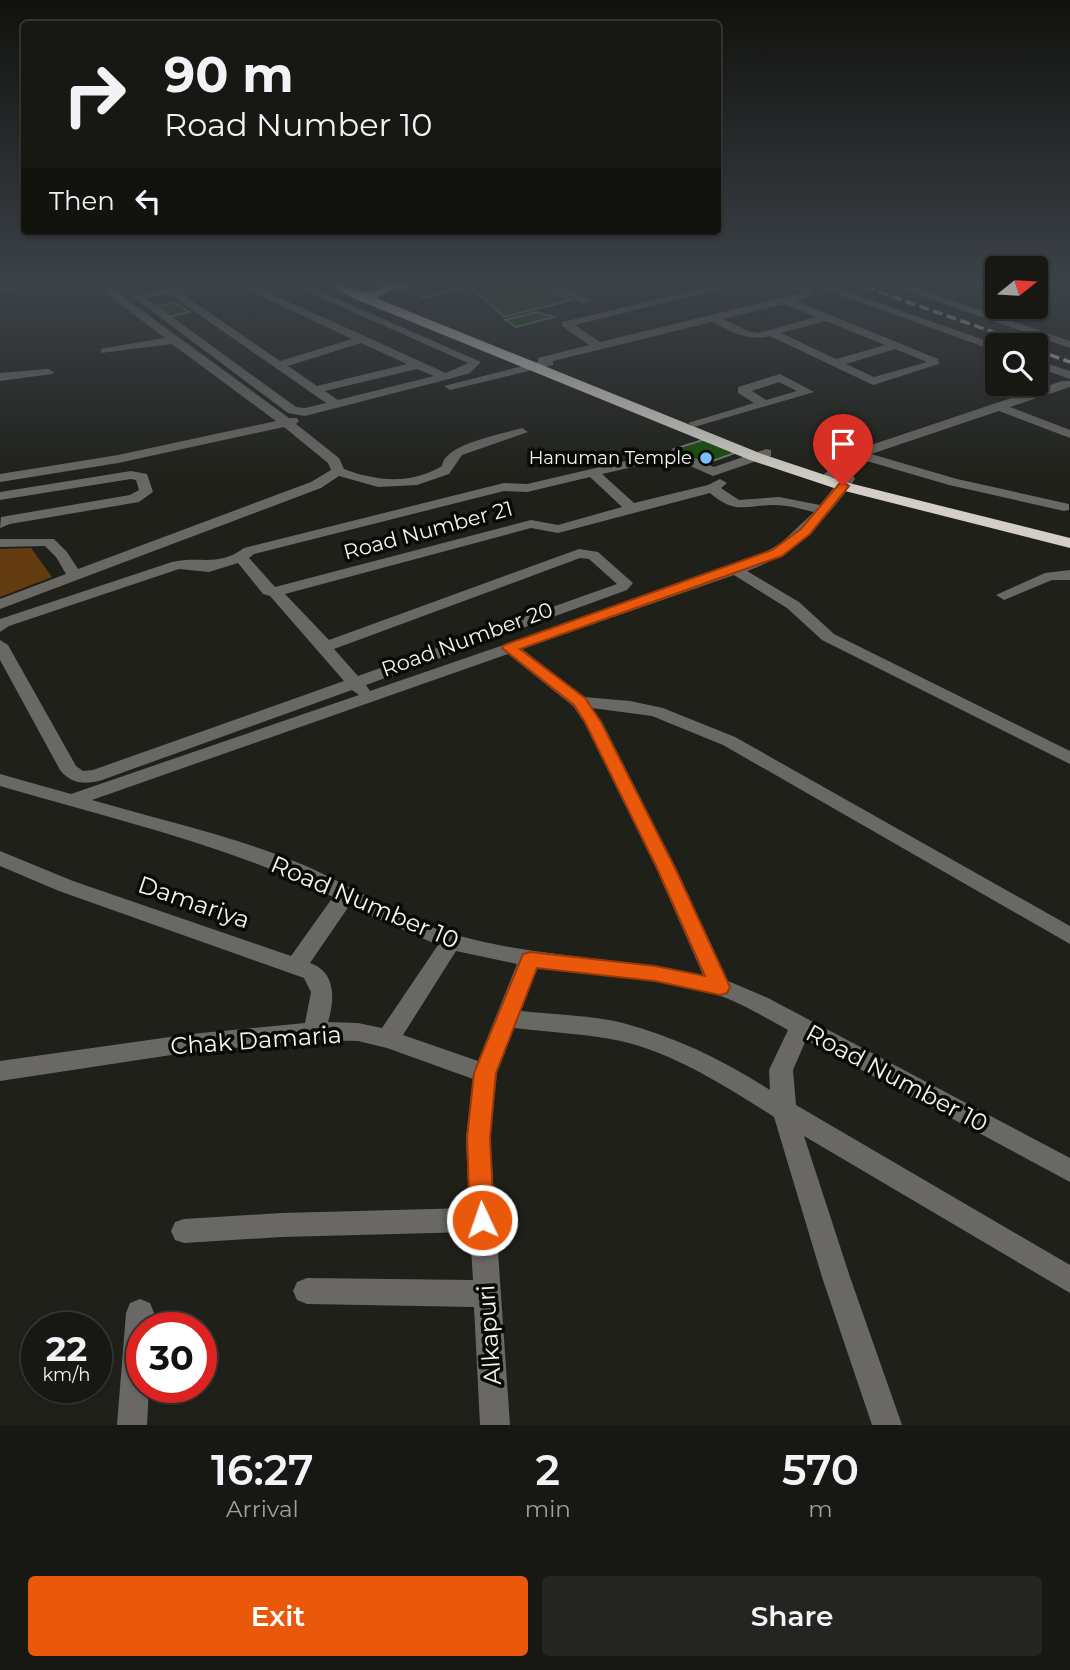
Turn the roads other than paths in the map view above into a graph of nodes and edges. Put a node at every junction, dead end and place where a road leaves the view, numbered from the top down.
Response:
1 (121, 348) edge
2 (185, 348) edge
3 (207, 348) edge
4 (256, 348) edge
5 (332, 348) edge
6 (382, 348) edge
7 (444, 348) edge
8 (507, 348) edge
9 (509, 348) edge
10 (594, 348) edge
11 (805, 348) edge
12 (886, 348) edge
13 (906, 348) edge
14 (105, 351) dead end
15 (542, 363) junction
16 (835, 363) junction
17 (279, 365) junction
18 (418, 365) junction
19 (1048, 369) edge
20 (48, 372) dead end
21 (0, 377) edge
22 (444, 377) junction
23 (1068, 380) edge
24 (315, 390) junction
25 (335, 404) junction
26 (764, 404) junction
27 (1000, 407) junction
28 (286, 423) junction
29 (694, 423) junction
30 (522, 432) dead end
31 (1070, 434) edge
32 (858, 454) junction
33 (761, 455) junction
34 (338, 471) junction
35 (713, 472) junction
36 (593, 473) junction
37 (0, 478) edge
38 (841, 480) junction
39 (713, 488) junction
40 (0, 496) edge
41 (1064, 507) dead end
42 (629, 509) junction
43 (823, 510) junction
44 (0, 524) edge
45 (1070, 531) edge
46 (0, 543) edge
47 (1070, 543) edge
48 (241, 557) junction
49 (734, 569) junction
50 (75, 575) junction
51 (1070, 575) edge
52 (272, 592) junction
53 (1004, 594) dead end
54 (0, 604) edge
55 (0, 627) edge
56 (320, 643) junction
57 (0, 645) edge
58 (509, 648) junction
59 (356, 683) junction
60 (369, 698) junction
61 (579, 702) junction
62 (1070, 758) edge
63 (0, 780) edge
64 (74, 800) junction
65 (0, 858) edge
66 (346, 895) junction
67 (1070, 936) edge
68 (452, 942) junction
69 (530, 959) junction
70 (296, 965) junction
71 (720, 987) junction
72 (507, 1018) junction
73 (801, 1026) junction
74 (314, 1031) junction
75 (388, 1039) junction
76 (11, 1069) edge
77 (485, 1073) junction
78 (784, 1111) junction
79 (1070, 1171) edge
80 (482, 1220) junction
81 (184, 1231) dead end
82 (1070, 1280) edge
83 (307, 1291) dead end
84 (486, 1294) junction
85 (134, 1403) edge
86 (132, 1425) edge
87 (495, 1425) edge
88 (887, 1425) edge

1 - 14 street
2 - 28 street
3 - 25 street
4 - 17 street
5 - 17 street
6 - 18 street
7 - 22 street
8 - 15 highway
9 - 15 highway
10 - 15 street
11 - 16 street
12 - 16 street
13 - 16 street
15 - 28 street
15 - 29 highway
15 - 33 highway
17 - 24 street
18 - 22 street
18 - 24 street
19 - 23 street
20 - 21 street
22 - 25 street
23 - 27 street, Road Number 20
24 - 25 street
26 - 26 street
26 - 29 street
27 - 31 street
27 - 32 street, Road Number 20
28 - 34 street
28 - 37 street
29 - 33 highway
30 - 34 street
32 - 38 street, Road Number 20
32 - 41 street
33 - 35 street
33 - 38 highway
34 - 50 street
35 - 36 street
35 - 39 street
36 - 42 street
36 - 48 street
38 - 43 street, Road Number 20
38 - 45 highway
38 - 47 highway
39 - 42 street, Road Number 21
39 - 43 street
40 - 44 street
42 - 52 street, Road Number 21
43 - 49 street, Road Number 20
46 - 50 street
48 - 52 street
48 - 55 street
49 - 58 street, Road Number 20
49 - 62 street
50 - 54 street
51 - 53 street
52 - 56 street
56 - 59 street
56 - 59 street
57 - 59 street
58 - 60 street, Road Number 20
58 - 61 street
59 - 60 street
60 - 64 street, Road Number 20
61 - 67 street
61 - 71 street
63 - 64 street, Road Number 10
64 - 66 street, Road Number 10
65 - 70 street, Damariya
66 - 68 street, Road Number 10
66 - 70 street
68 - 69 street, Road Number 10
68 - 75 street
69 - 71 street, Road Number 10
69 - 72 street, Alkapuri
70 - 74 street, Damariya
71 - 73 street, Road Number 10
72 - 77 street, Alkapuri
72 - 78 street
73 - 78 street
73 - 79 street, Road Number 10
74 - 75 street, Chak Damaria
74 - 76 street, Chak Damaria
75 - 77 street, Chak Damaria
77 - 80 street, Alkapuri
78 - 82 street
78 - 88 street
80 - 81 street
80 - 84 street, Alkapuri
83 - 84 street
84 - 87 street, Alkapuri
85 - 86 street

